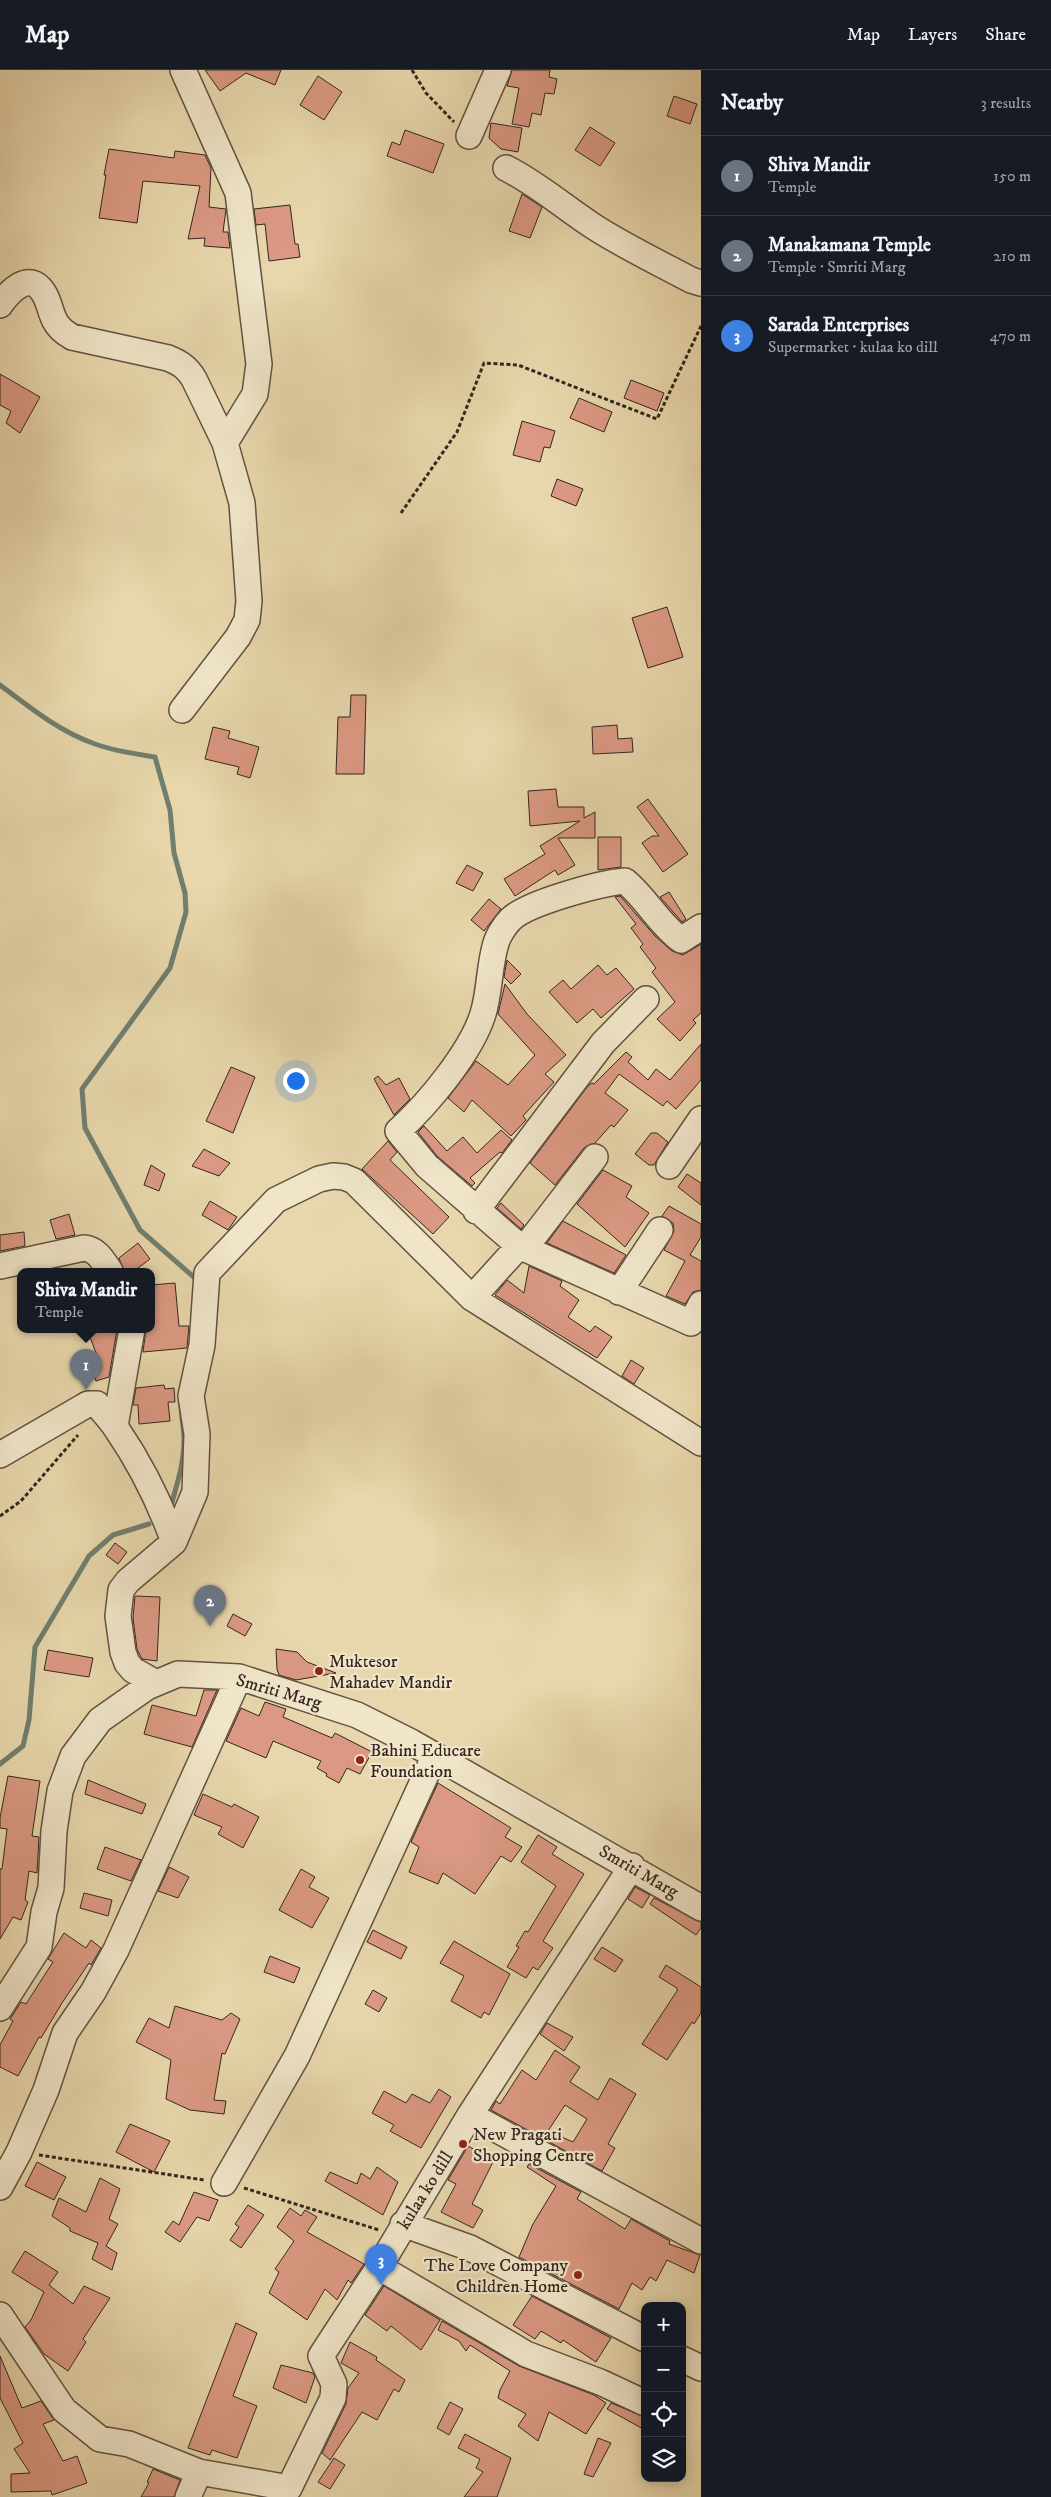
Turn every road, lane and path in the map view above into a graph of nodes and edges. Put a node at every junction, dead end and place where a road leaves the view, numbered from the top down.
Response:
1 (183, 70) edge
2 (498, 70) edge
3 (469, 136) dead end
4 (506, 168) dead end
5 (701, 283) edge
6 (0, 305) edge
7 (701, 326) edge
8 (226, 443) junction
9 (401, 513) dead end
10 (182, 710) dead end
11 (701, 928) edge
12 (646, 999) dead end
13 (701, 1119) edge
14 (595, 1157) dead end
15 (669, 1166) dead end
16 (476, 1210) junction
17 (660, 1230) dead end
18 (521, 1247) junction
19 (0, 1266) edge
20 (108, 1268) edge
21 (619, 1292) junction
22 (472, 1298) junction
23 (701, 1304) edge
24 (131, 1333) edge
25 (110, 1420) junction
26 (701, 1443) edge
27 (0, 1455) edge
28 (0, 1516) edge
29 (174, 1542) junction
30 (239, 1677) junction
31 (156, 1683) junction
32 (435, 1755) junction
33 (632, 1866) junction
34 (701, 1908) edge
35 (0, 2008) edge
36 (470, 2115) junction
37 (224, 2183) dead end
38 (0, 2187) edge
39 (403, 2224) junction
40 (701, 2241) edge
41 (379, 2267) junction
42 (0, 2315) edge
43 (641, 2337) edge
44 (686, 2360) edge
45 (701, 2368) edge
46 (641, 2401) edge
47 (199, 2472) junction
48 (294, 2492) edge
49 (188, 2497) edge

1 - 8 street
2 - 3 street
4 - 5 street
6 - 8 street
7 - 9 path
8 - 10 street
11 - 16 street
12 - 16 street
13 - 15 street
14 - 18 street
16 - 18 street
17 - 21 street
18 - 21 street
18 - 22 street
19 - 20 street
21 - 23 street
22 - 26 street
22 - 29 street
24 - 25 street
25 - 27 street
25 - 28 path
25 - 29 street
29 - 31 street
30 - 31 street, Smriti Marg
30 - 32 street, Smriti Marg
30 - 38 street
31 - 35 street, Smriti Marg
32 - 33 street, Smriti Marg
32 - 37 street
33 - 34 street, Smriti Marg
33 - 36 street, kulaa ko dill
36 - 39 street, kulaa ko dill
36 - 40 street
39 - 41 street, kulaa ko dill
39 - 43 street
41 - 46 street
41 - 48 street, kulaa ko dill
42 - 47 street
44 - 45 street
47 - 48 street
47 - 49 street

